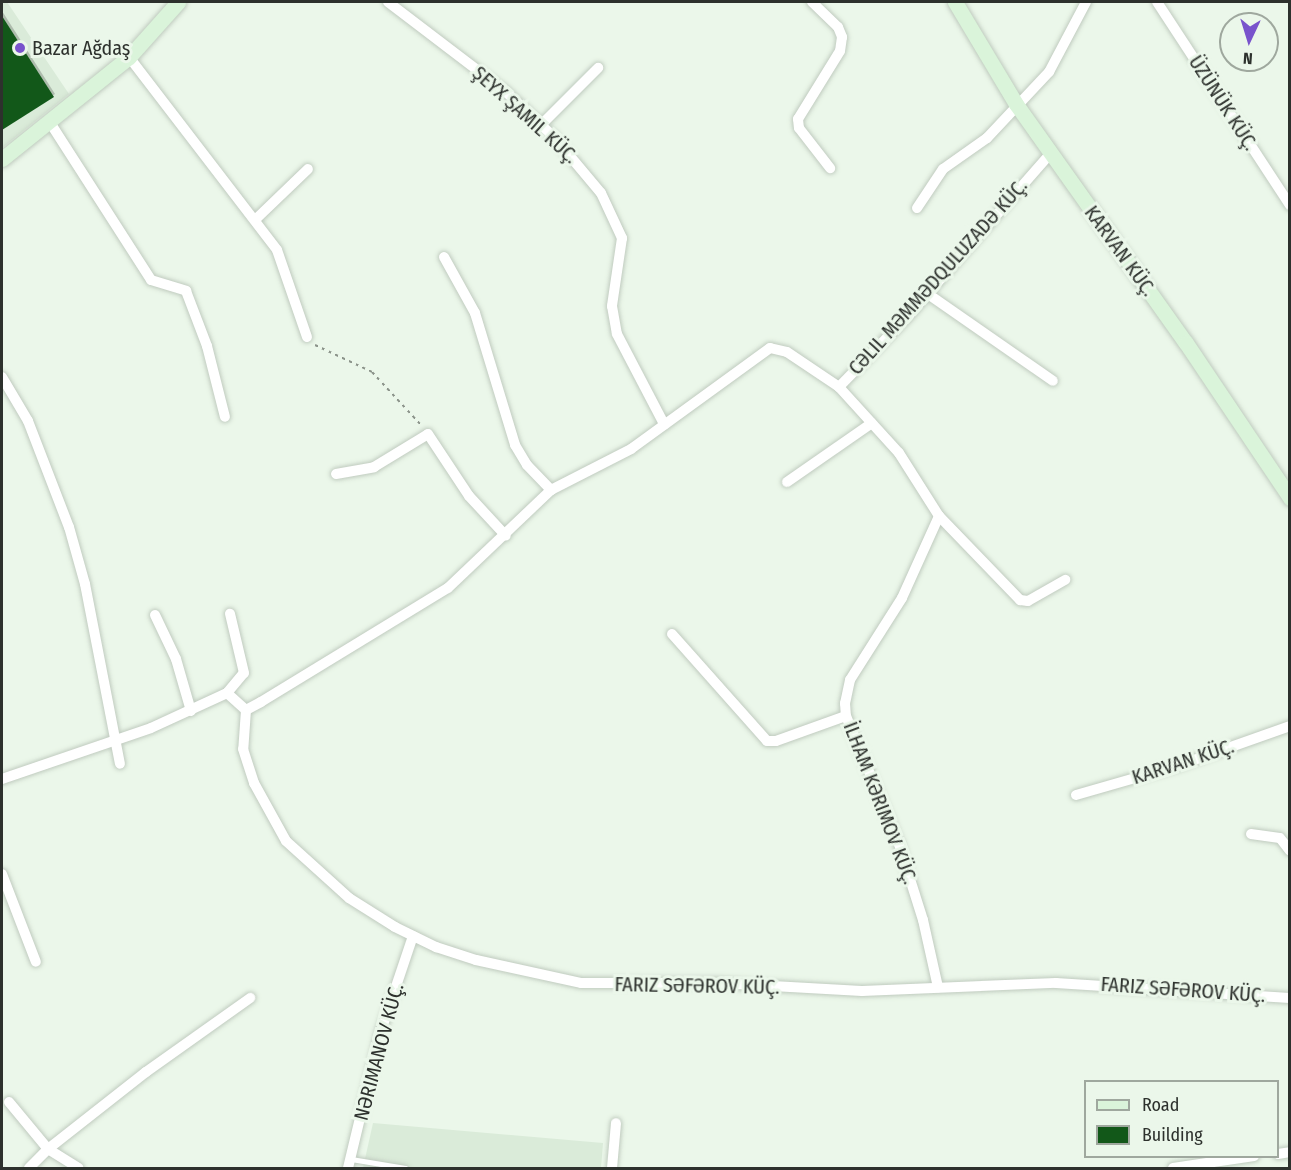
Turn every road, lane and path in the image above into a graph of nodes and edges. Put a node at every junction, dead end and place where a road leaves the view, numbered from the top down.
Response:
1 (178, 2) edge
2 (388, 2) edge
3 (812, 2) edge
4 (955, 2) edge
5 (1086, 2) edge
6 (1157, 2) edge
7 (129, 57) junction
8 (598, 68) dead end
9 (1016, 104) junction
10 (49, 121) junction
11 (541, 125) junction
12 (1050, 154) junction
13 (2, 159) edge
14 (830, 168) dead end
15 (308, 169) dead end
16 (1290, 205) edge
17 (917, 208) dead end
18 (256, 219) junction
19 (444, 257) dead end
20 (928, 294) junction
21 (307, 337) joint
22 (2, 377) edge
23 (1053, 381) dead end
24 (839, 387) junction
25 (225, 417) dead end
26 (872, 423) junction
27 (664, 424) junction
28 (428, 434) junction
29 (336, 474) dead end
30 (787, 482) dead end
31 (551, 490) junction
32 (1290, 498) edge
33 (939, 516) junction
34 (506, 536) junction
35 (1065, 580) dead end
36 (230, 614) dead end
37 (155, 615) dead end
38 (672, 634) dead end
39 (227, 693) junction
40 (246, 710) junction
41 (191, 711) junction
42 (846, 716) junction
43 (1290, 726) edge
44 (115, 740) junction
45 (120, 764) dead end
46 (2, 779) edge
47 (1076, 795) dead end
48 (1251, 834) dead end
49 (1290, 851) edge
50 (2, 874) edge
51 (413, 936) junction
52 (36, 962) dead end
53 (938, 987) junction
54 (249, 998) dead end
55 (1290, 998) edge
56 (9, 1102) dead end
57 (616, 1123) dead end
58 (48, 1149) junction
59 (1240, 1158) edge
60 (350, 1164) edge
61 (29, 1168) edge
62 (79, 1168) edge
63 (405, 1168) edge
64 (612, 1168) edge
65 (1173, 1168) edge

1 - 7 street
2 - 11 street, ŞEYX ŞAMIL KÜÇ.
3 - 14 street
4 - 9 street, KARVAN KÜÇ.
5 - 9 street
6 - 16 street, ÜZÜNÜK KÜÇ.
7 - 10 street
7 - 18 street
8 - 11 street
9 - 12 street, KARVAN KÜÇ.
9 - 17 street
10 - 13 street
10 - 25 street
11 - 27 street, ŞEYX ŞAMIL KÜÇ.
12 - 20 street, CƏLIL MƏMMƏDQULUZADƏ KÜÇ.
12 - 32 street, KARVAN KÜÇ.
15 - 18 street
18 - 21 street
19 - 31 street
20 - 23 street
20 - 24 street, CƏLIL MƏMMƏDQULUZADƏ KÜÇ.
21 - 28 path
22 - 44 street
24 - 26 street
24 - 27 street, CƏLIL MƏMMƏDQULUZADƏ KÜÇ.
26 - 30 street
26 - 33 street
27 - 31 street, CƏLIL MƏMMƏDQULUZADƏ KÜÇ.
28 - 29 street
28 - 34 street
31 - 34 street, CƏLIL MƏMMƏDQULUZADƏ KÜÇ.
33 - 35 street
33 - 42 street, İLHAM KƏRIMOV KÜÇ.
34 - 40 street, CƏLIL MƏMMƏDQULUZADƏ KÜÇ.
36 - 39 street
37 - 41 street
38 - 42 street
39 - 40 street
39 - 41 street
40 - 51 street, FARIZ SƏFƏROV KÜÇ.
41 - 44 street
42 - 53 street, İLHAM KƏRIMOV KÜÇ.
43 - 47 street, KARVAN KÜÇ.
44 - 45 street
44 - 46 street
48 - 49 street
50 - 52 street
51 - 53 street, FARIZ SƏFƏROV KÜÇ.
51 - 60 street, NƏRIMANOV KÜÇ.
53 - 55 street, FARIZ SƏFƏROV KÜÇ.
54 - 58 street
56 - 58 street
57 - 64 street
58 - 61 street
58 - 62 street
59 - 65 street
60 - 63 lane

